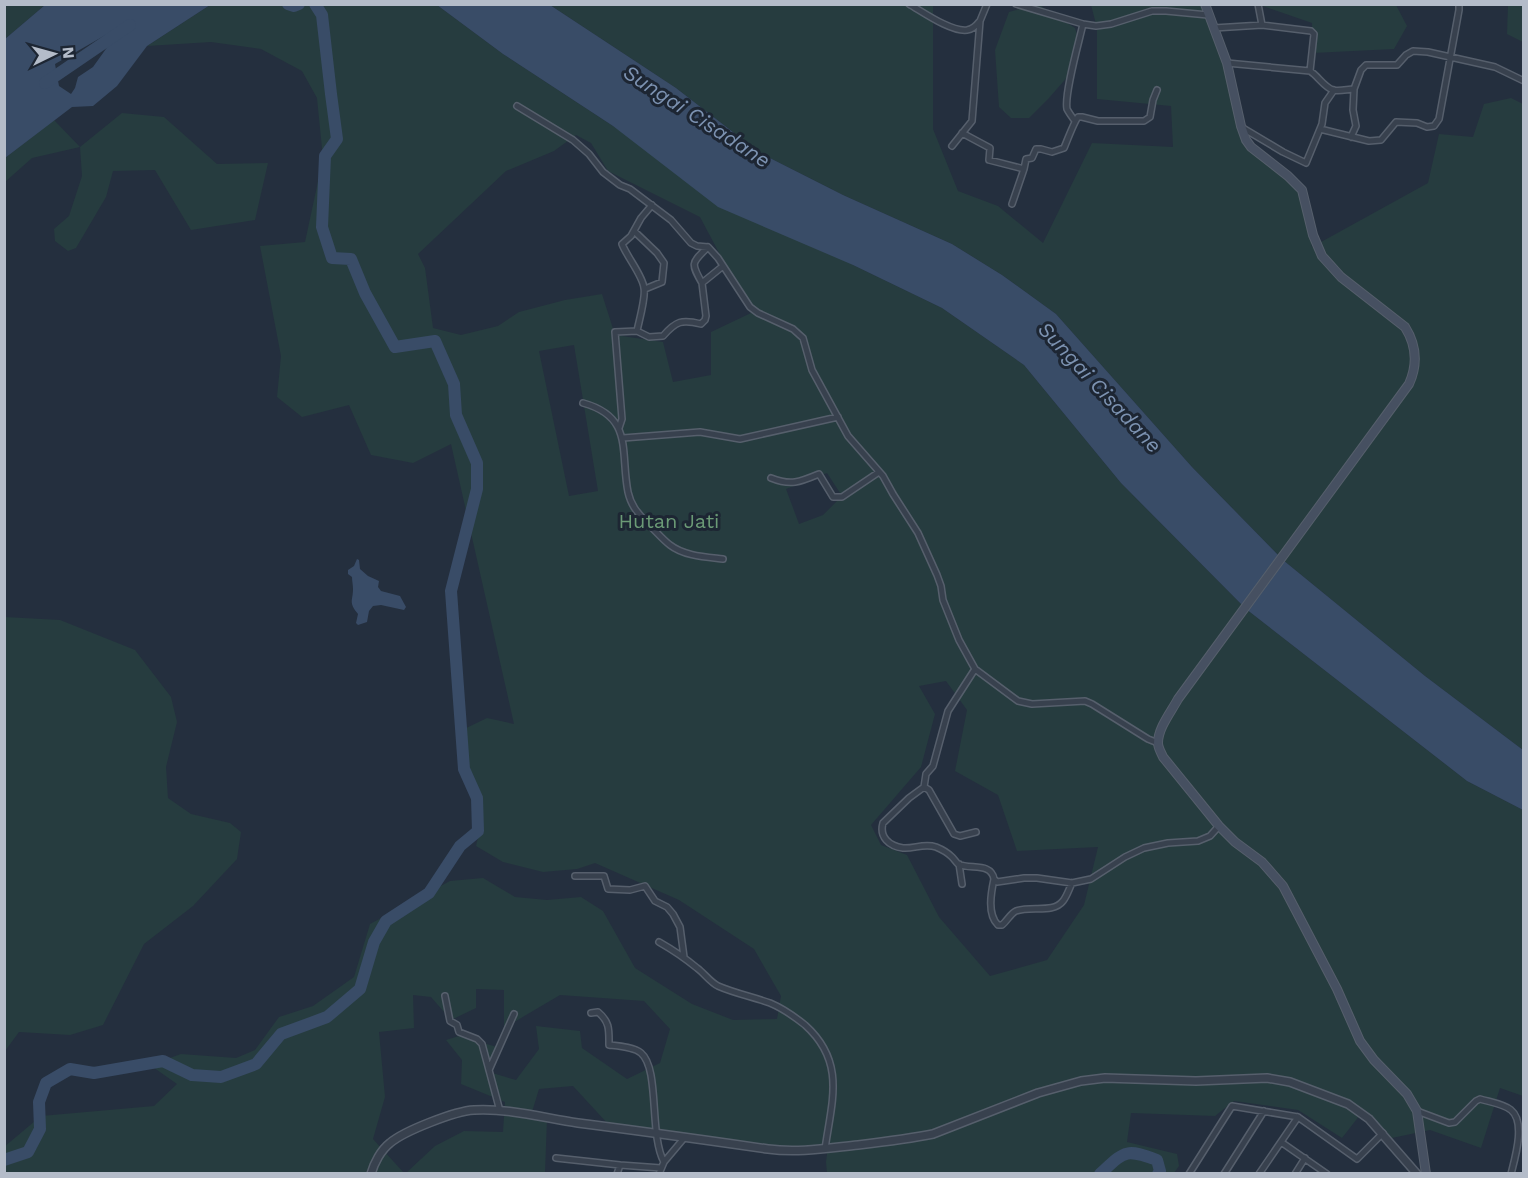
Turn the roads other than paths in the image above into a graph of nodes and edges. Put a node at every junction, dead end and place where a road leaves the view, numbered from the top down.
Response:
1 (909, 4) edge
2 (987, 4) edge
3 (1016, 4) edge
4 (1204, 4) edge
5 (1258, 4) edge
6 (1459, 4) edge
7 (1208, 15) junction
8 (980, 21) junction
9 (1083, 24) junction
10 (1262, 25) junction
11 (1214, 28) junction
12 (1450, 58) junction
13 (1227, 63) junction
14 (1310, 71) junction
15 (1524, 81) edge
16 (1354, 89) junction
17 (1157, 90) dead end
18 (1334, 90) junction
19 (517, 106) dead end
20 (1075, 121) junction
21 (1241, 126) junction
22 (1320, 129) junction
23 (962, 133) junction
24 (1351, 137) junction
25 (952, 146) dead end
26 (1024, 169) junction
27 (1012, 204) dead end
28 (652, 206) junction
29 (634, 231) junction
30 (708, 247) junction
31 (723, 266) junction
32 (702, 283) junction
33 (645, 289) junction
34 (637, 331) junction
35 (583, 403) dead end
36 (838, 417) junction
37 (619, 428) junction
38 (623, 438) junction
39 (879, 472) junction
40 (771, 478) dead end
41 (723, 559) dead end
42 (975, 669) junction
43 (1158, 743) junction
44 (924, 788) junction
45 (1219, 826) junction
46 (976, 832) dead end
47 (959, 864) junction
48 (574, 876) dead end
49 (994, 879) junction
50 (1072, 883) junction
51 (962, 884) dead end
52 (659, 942) dead end
53 (684, 957) junction
54 (446, 996) dead end
55 (591, 1013) dead end
56 (514, 1014) dead end
57 (489, 1070) junction
58 (500, 1111) junction
59 (1264, 1111) junction
60 (1417, 1112) junction
61 (1298, 1117) junction
62 (655, 1132) junction
63 (1383, 1133) junction
64 (685, 1137) junction
65 (1281, 1142) junction
66 (825, 1149) junction
67 (556, 1158) dead end
68 (1305, 1158) junction
69 (620, 1165) junction
70 (662, 1168) edge
71 (371, 1173) edge
72 (617, 1173) edge
73 (1189, 1173) edge
74 (1224, 1173) edge
75 (1259, 1173) edge
76 (1295, 1173) edge
77 (1327, 1173) edge
78 (1417, 1173) edge
79 (1426, 1173) edge
80 (1511, 1173) edge

1 - 8 street
2 - 8 street
3 - 9 street
4 - 7 main road
5 - 10 street
6 - 12 street
7 - 9 street
7 - 11 main road
8 - 23 street
9 - 20 street
10 - 11 street
10 - 14 street
11 - 13 main road
12 - 15 street
12 - 16 street
12 - 24 street
13 - 14 street
13 - 21 main road
14 - 18 street
16 - 18 street
16 - 24 street
17 - 20 street
18 - 22 street
19 - 28 street
20 - 26 street
21 - 22 street
21 - 43 main road
22 - 24 street
23 - 25 street
23 - 26 street
26 - 27 street
28 - 29 street
28 - 30 street
29 - 33 street
29 - 33 street
30 - 31 street
30 - 32 street
31 - 32 street
31 - 36 street
32 - 34 street
33 - 34 street
34 - 37 street
35 - 37 street
36 - 38 street
36 - 39 street
37 - 38 street
38 - 41 street
39 - 40 street
39 - 42 street
42 - 43 street
42 - 44 street
43 - 45 main road
44 - 46 street
44 - 47 street
45 - 50 street
45 - 60 main road
47 - 49 street
47 - 51 street
48 - 53 street
49 - 50 street
49 - 50 street
52 - 53 street
53 - 66 street
54 - 57 street
55 - 62 street
56 - 57 street
57 - 58 street
58 - 62 street
58 - 71 street
59 - 61 street
59 - 73 street
59 - 74 street
60 - 79 main road
60 - 80 street
61 - 63 street
61 - 65 street
62 - 64 street
62 - 70 street
63 - 66 street
63 - 78 street
64 - 66 street
64 - 70 street
65 - 68 street
65 - 75 street
67 - 69 street
68 - 76 street
68 - 77 street
69 - 70 street
69 - 72 street

